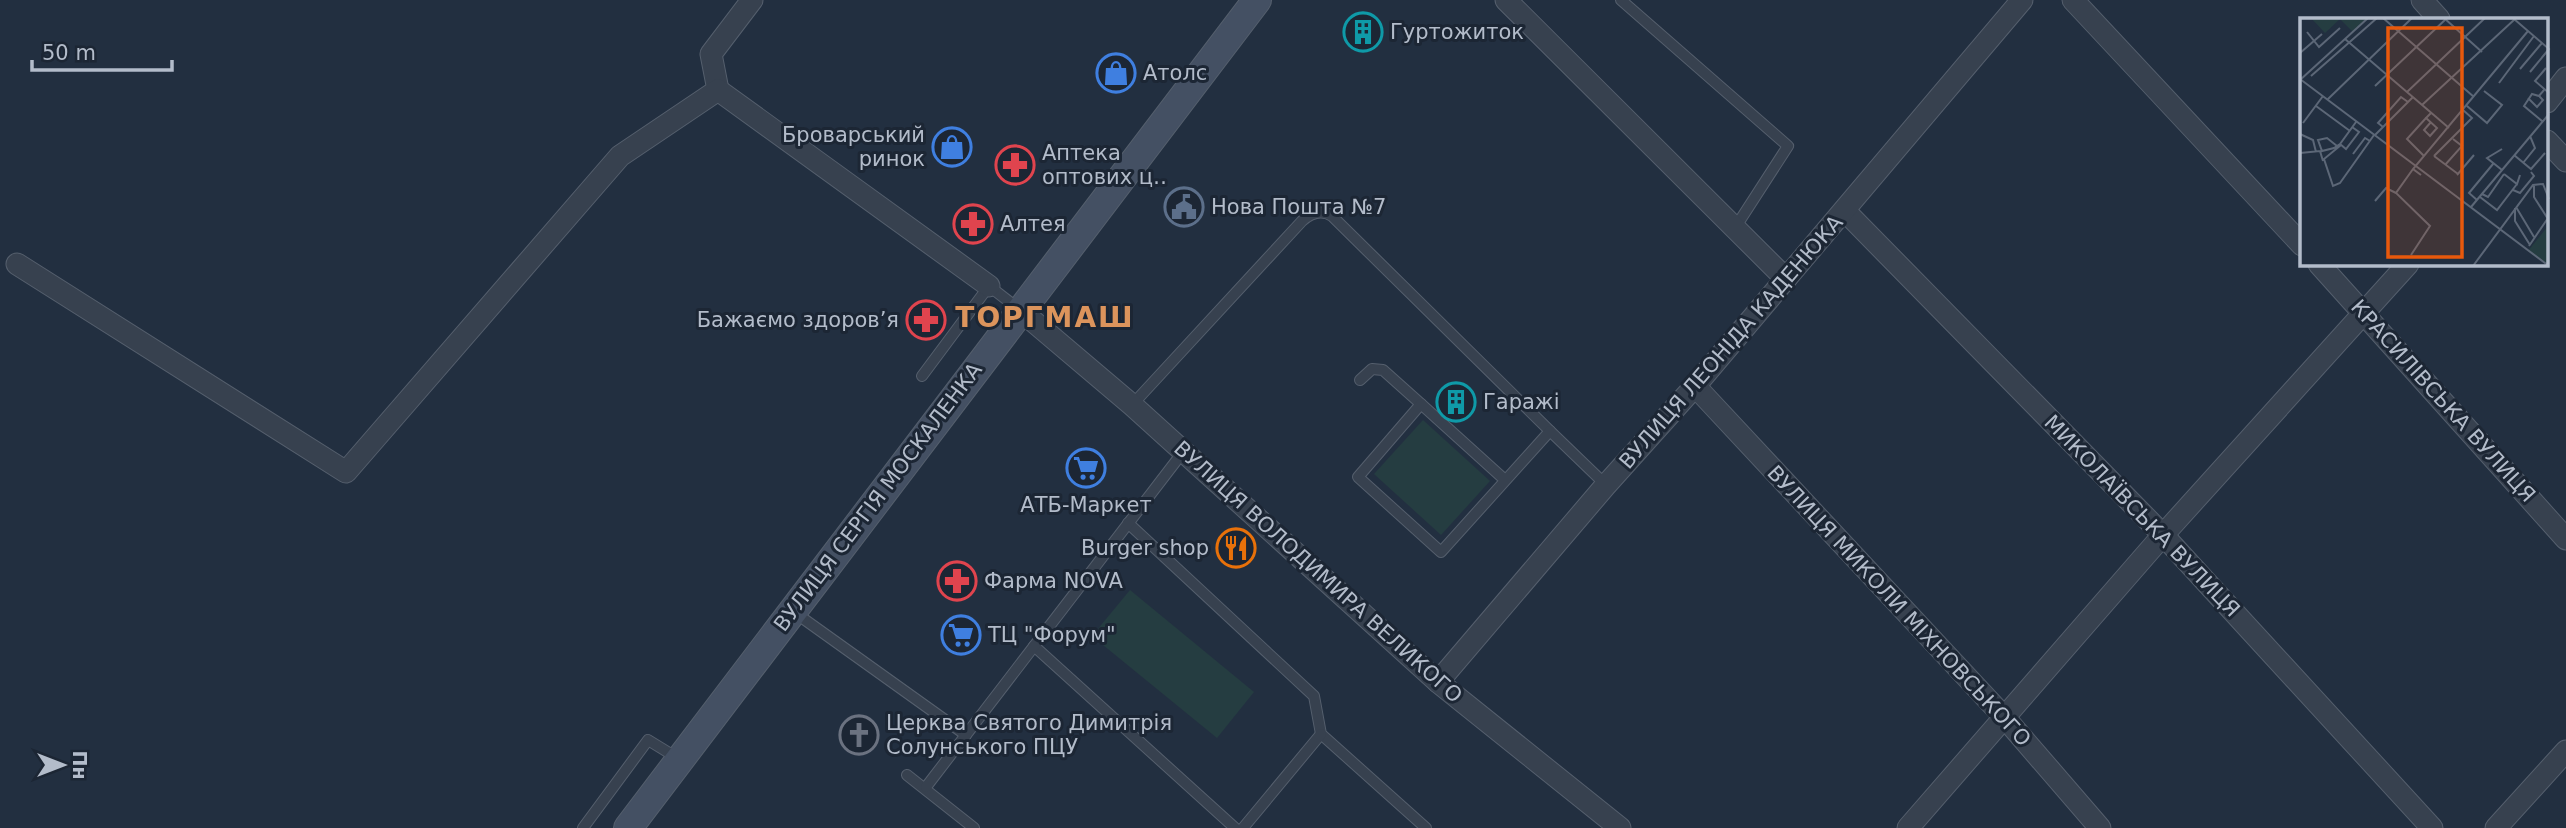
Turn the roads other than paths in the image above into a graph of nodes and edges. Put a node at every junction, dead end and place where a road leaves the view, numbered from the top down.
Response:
1 (752, 0) edge
2 (1257, 0) edge
3 (1506, 0) edge
4 (1621, 0) edge
5 (2022, 0) edge
6 (2073, 0) edge
7 (2422, 0) edge
8 (2438, 18) edge
9 (2566, 78) edge
10 (718, 90) junction
11 (2548, 101) edge
12 (2548, 142) edge
13 (2566, 161) edge
14 (1845, 211) junction
15 (1735, 228) junction
16 (2300, 243) edge
17 (17, 264) dead end
18 (2321, 266) edge
19 (2406, 266) edge
20 (1786, 279) junction
21 (989, 286) junction
22 (1020, 310) junction
23 (2366, 314) junction
24 (922, 376) dead end
25 (1360, 380) dead end
26 (1696, 386) junction
27 (1421, 404) junction
28 (1132, 405) junction
29 (1550, 431) junction
30 (1184, 452) junction
31 (1505, 480) junction
32 (1606, 485) junction
33 (1128, 523) junction
34 (2163, 534) junction
35 (2566, 539) edge
36 (792, 611) junction
37 (1034, 646) junction
38 (1438, 682) junction
39 (2005, 718) junction
40 (1321, 734) junction
41 (966, 735) junction
42 (2566, 751) edge
43 (679, 759) junction
44 (907, 775) dead end
45 (926, 787) junction
46 (583, 828) edge
47 (628, 828) edge
48 (974, 828) edge
49 (1235, 828) edge
50 (1243, 828) edge
51 (1426, 828) edge
52 (1620, 828) edge
53 (1908, 828) edge
54 (2101, 828) edge
55 (2432, 828) edge
56 (2496, 828) edge

1 - 10 street
2 - 22 main road, ВУЛИЦЯ СЕРГІЯ МОСКАЛЕНКА
3 - 15 street
4 - 15 lane
5 - 14 street, ВУЛИЦЯ ЛЕОНІДА КАДЕНЮКА
6 - 16 street
7 - 8 street
9 - 11 street
10 - 17 street
10 - 21 street
12 - 13 street
14 - 20 street, ВУЛИЦЯ ЛЕОНІДА КАДЕНЮКА
14 - 34 street, МИКОЛАЇВСЬКА ВУЛИЦЯ
15 - 20 street
18 - 23 street, КРАСИЛІВСЬКА ВУЛИЦЯ
19 - 23 street
20 - 26 street, ВУЛИЦЯ ЛЕОНІДА КАДЕНЮКА
21 - 22 lane
21 - 24 lane
22 - 28 street, ВУЛИЦЯ ВОЛОДИМИРА ВЕЛИКОГО
22 - 36 main road, ВУЛИЦЯ СЕРГІЯ МОСКАЛЕНКА
23 - 34 street
23 - 35 street, КРАСИЛІВСЬКА ВУЛИЦЯ
25 - 27 lane
26 - 32 street, ВУЛИЦЯ ЛЕОНІДА КАДЕНЮКА
26 - 39 street, ВУЛИЦЯ МИКОЛИ МІХНОВСЬКОГО
27 - 31 lane
27 - 31 lane
28 - 29 lane
28 - 30 street, ВУЛИЦЯ ВОЛОДИМИРА ВЕЛИКОГО
29 - 31 lane
29 - 32 lane
30 - 33 lane
30 - 38 street, ВУЛИЦЯ ВОЛОДИМИРА ВЕЛИКОГО
32 - 38 street, ВУЛИЦЯ ЛЕОНІДА КАДЕНЮКА
33 - 37 lane
33 - 40 lane
34 - 39 street
34 - 55 street, МИКОЛАЇВСЬКА ВУЛИЦЯ
36 - 41 lane
36 - 43 main road, ВУЛИЦЯ СЕРГІЯ МОСКАЛЕНКА
37 - 41 lane
37 - 49 lane
38 - 52 street, ВУЛИЦЯ ВОЛОДИМИРА ВЕЛИКОГО
39 - 53 street
39 - 54 street, ВУЛИЦЯ МИКОЛИ МІХНОВСЬКОГО
40 - 50 lane
40 - 51 lane
41 - 45 lane
42 - 56 street
43 - 46 lane
43 - 47 main road, ВУЛИЦЯ СЕРГІЯ МОСКАЛЕНКА
44 - 45 lane
45 - 48 lane

